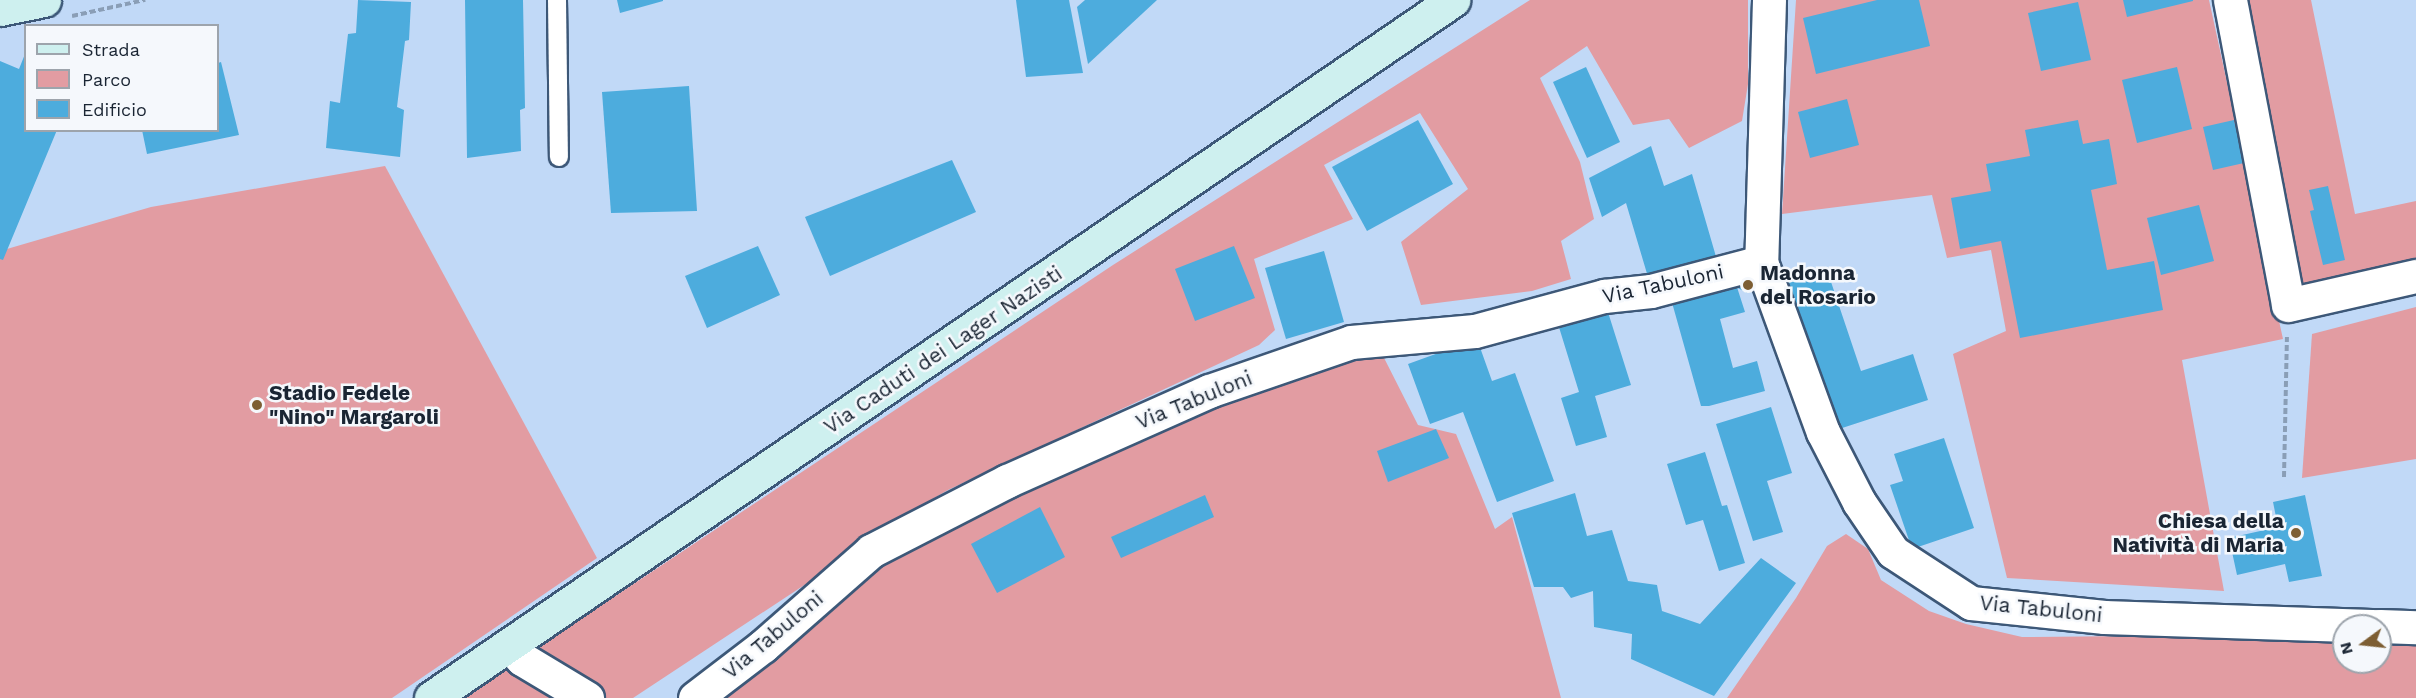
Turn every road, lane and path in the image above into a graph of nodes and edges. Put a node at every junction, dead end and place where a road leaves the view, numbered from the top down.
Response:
1 (145, 0) edge
2 (557, 0) edge
3 (1453, 0) edge
4 (1769, 0) edge
5 (2230, 0) edge
6 (57, 8) edge
7 (0, 9) edge
8 (559, 157) dead end
9 (1761, 262) junction
10 (2416, 276) edge
11 (2288, 305) junction
12 (2284, 477) dead end
13 (2332, 624) edge
14 (2392, 626) edge
15 (2416, 627) edge
16 (509, 645) junction
17 (431, 698) edge
18 (587, 698) edge
19 (695, 698) edge

1 - 6 path
2 - 8 lane
3 - 16 main road, Via Caduti dei Lager Nazisti
4 - 9 street, Via Tabuloni
5 - 11 street
6 - 7 main road
9 - 13 street, Via Tabuloni
9 - 19 street, Via Tabuloni
10 - 11 street
11 - 12 path
14 - 15 street, Via Tabuloni
16 - 17 main road, Via Caduti dei Lager Nazisti
16 - 18 street

